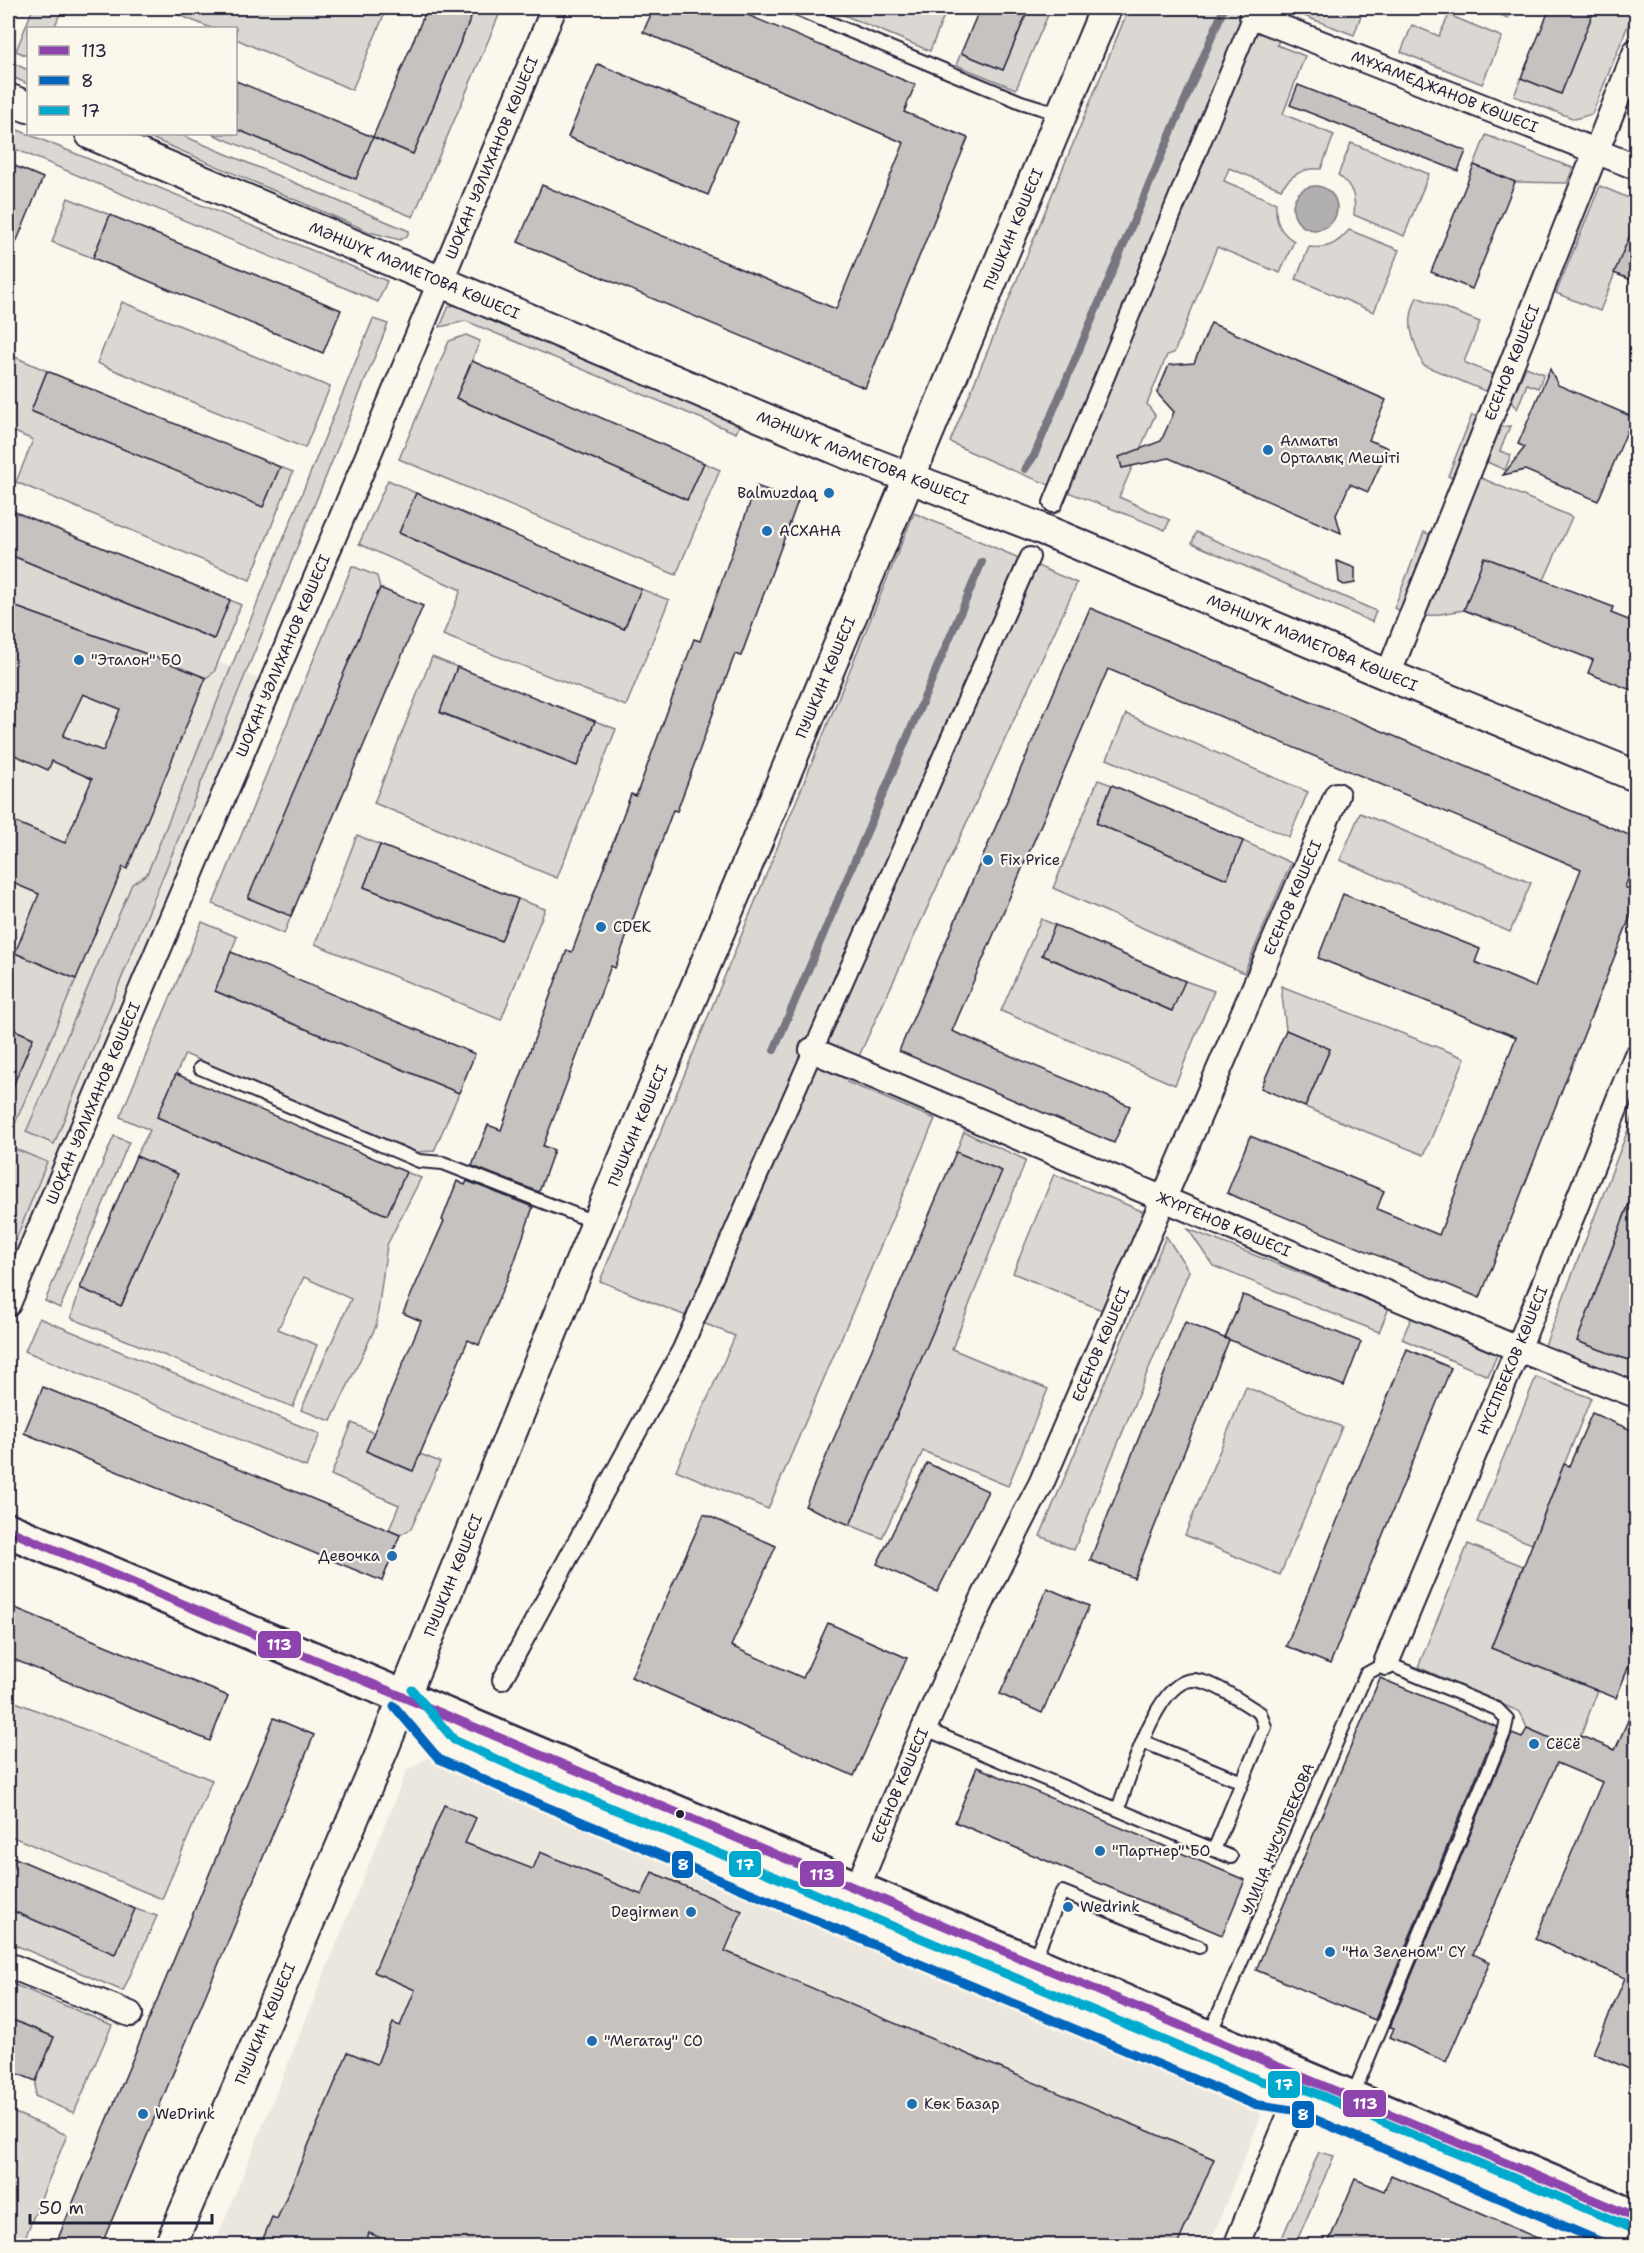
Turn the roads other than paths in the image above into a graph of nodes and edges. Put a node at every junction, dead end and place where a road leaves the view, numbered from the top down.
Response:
1 (554, 8) edge
2 (794, 8) edge
3 (1106, 8) edge
4 (1254, 12) edge
5 (1636, 51) edge
6 (8, 99) edge
7 (27, 107) edge
8 (1061, 114) junction
9 (93, 135) edge
10 (1598, 151) junction
11 (1636, 167) edge
12 (442, 280) junction
13 (908, 479) junction
14 (1053, 503) dead end
15 (1030, 557) dead end
16 (1388, 675) junction
17 (1636, 776) edge
18 (1337, 795) dead end
19 (812, 1050) junction
20 (1636, 1057) edge
21 (200, 1068) dead end
22 (1164, 1199) junction
23 (597, 1223) junction
24 (8, 1304) edge
25 (1518, 1348) junction
26 (1636, 1395) edge
27 (8, 1530) edge
28 (1386, 1663) junction
29 (502, 1680) dead end
30 (404, 1698) junction
31 (923, 1728) junction
32 (1144, 1742) junction
33 (1242, 1782) junction
34 (1118, 1809) junction
35 (1214, 1850) junction
36 (1231, 1857) dead end
37 (857, 1889) junction
38 (1199, 1947) dead end
39 (1033, 1963) junction
40 (8, 1965) edge
41 (130, 2014) dead end
42 (1208, 2037) junction
43 (1301, 2088) junction
44 (1352, 2097) junction
45 (1636, 2218) edge
46 (1636, 2243) edge
47 (170, 2246) edge
48 (1236, 2246) edge

1 - 12 street, ШОҚАН УӘЛИХАНОВ КӨШЕСІ
2 - 8 lane
3 - 8 street, ПУШКИН КӨШЕСІ
4 - 10 street, МҰХАМЕДЖАНОВ КӨШЕСІ
4 - 14 street
5 - 10 street, ЕСЕНОВ КӨШЕСІ
6 - 7 street
8 - 13 street, ПУШКИН КӨШЕСІ
9 - 12 street, МӘНШҮК МӘМЕТОВА КӨШЕСІ
10 - 11 street, МҰХАМЕДЖАНОВ КӨШЕСІ
10 - 16 street, ЕСЕНОВ КӨШЕСІ
12 - 13 street, МӘНШҮК МӘМЕТОВА КӨШЕСІ
12 - 24 street, ШОҚАН УӘЛИХАНОВ КӨШЕСІ
13 - 16 street, МӘНШҮК МӘМЕТОВА КӨШЕСІ
13 - 23 street, ПУШКИН КӨШЕСІ
15 - 19 street
16 - 17 street, МӘНШҮК МӘМЕТОВА КӨШЕСІ
18 - 22 street, ЕСЕНОВ КӨШЕСІ
19 - 22 street, ЖҮРГЕНОВ КӨШЕСІ
19 - 29 street
20 - 25 street, НҮСІПБЕКОВ КӨШЕСІ
21 - 23 lane
22 - 25 street, ЖҮРГЕНОВ КӨШЕСІ
22 - 31 street, ЕСЕНОВ КӨШЕСІ
23 - 30 street, ПУШКИН КӨШЕСІ
25 - 26 street, ЖҮРГЕНОВ КӨШЕСІ
25 - 28 street, НҮСІПБЕКОВ КӨШЕСІ
27 - 30 main road
28 - 42 lane, УЛИЦА НУСУПБЕКОВА
28 - 44 lane
30 - 37 main road
30 - 43 lane
30 - 47 street, ПУШКИН КӨШЕСІ
31 - 34 lane
31 - 37 street, ЕСЕНОВ КӨШЕСІ
32 - 33 lane
32 - 33 lane
32 - 34 lane
33 - 35 lane
34 - 35 lane
35 - 36 lane
37 - 39 main road
38 - 39 lane
39 - 42 main road
40 - 41 street
42 - 43 main road
43 - 44 main road
43 - 46 lane
43 - 48 street
44 - 45 main road

